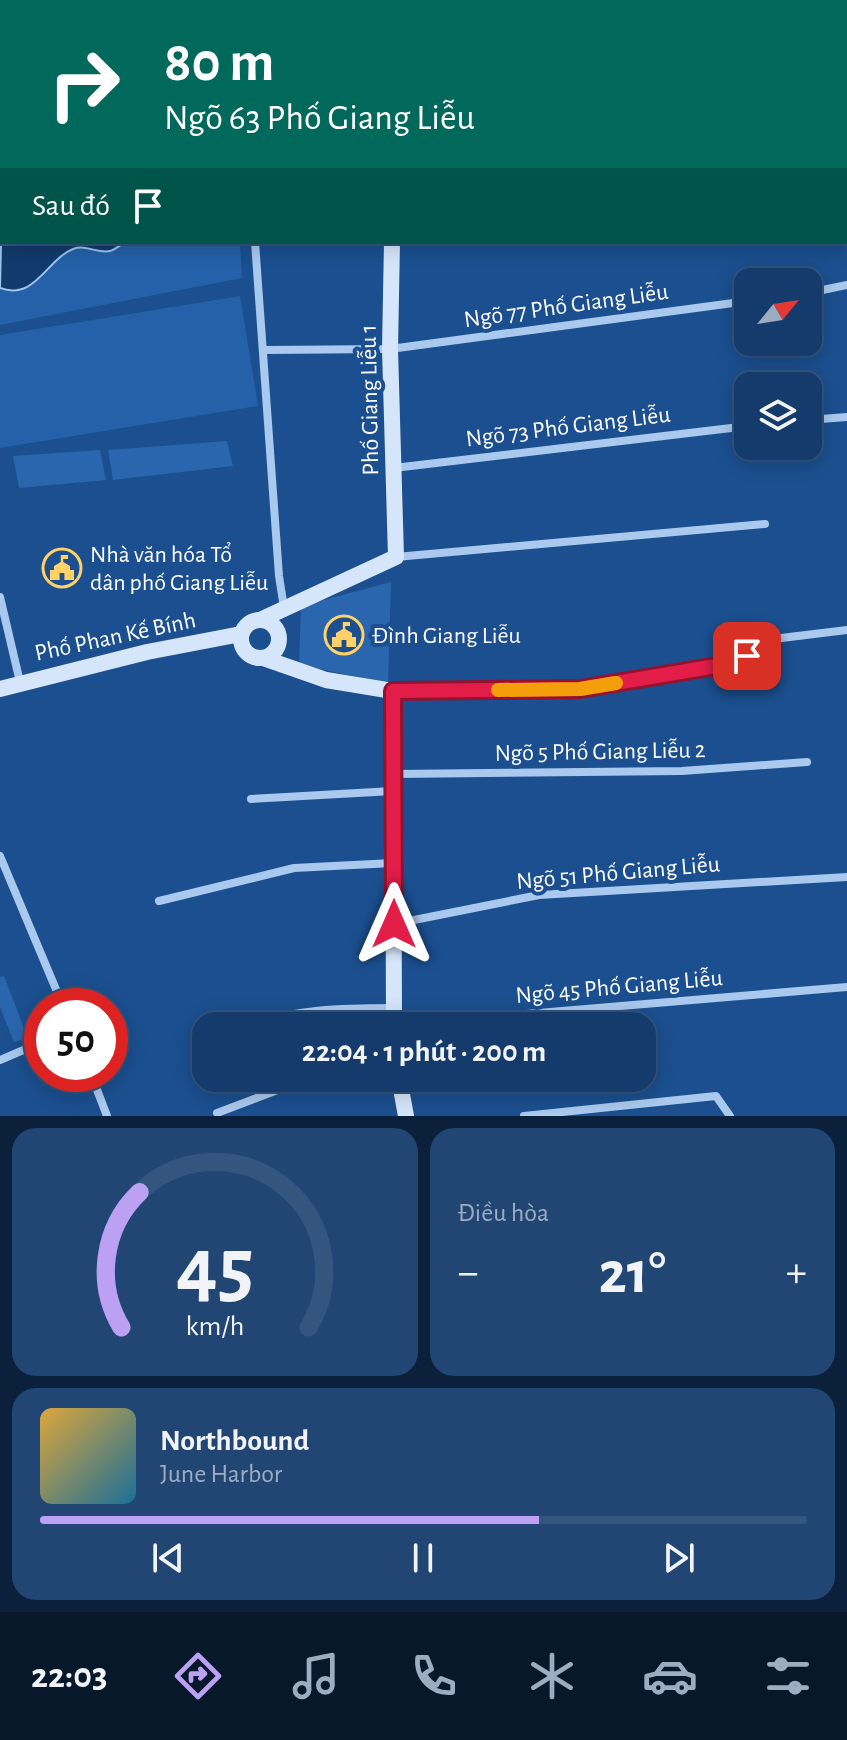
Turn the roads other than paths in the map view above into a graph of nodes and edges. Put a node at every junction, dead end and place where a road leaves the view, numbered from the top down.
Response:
1 (255, 244) edge
2 (392, 244) edge
3 (847, 285) edge
4 (822, 290) edge
5 (734, 303) edge
6 (390, 349) junction
7 (263, 350) junction
8 (847, 417) edge
9 (822, 419) edge
10 (734, 428) edge
11 (394, 468) junction
12 (765, 524) dead end
13 (396, 557) junction
14 (0, 597) edge
15 (284, 609) junction
16 (260, 620) junction
17 (847, 630) edge
18 (241, 634) junction
19 (263, 658) junction
20 (20, 682) junction
21 (0, 689) edge
22 (393, 691) junction
23 (807, 762) dead end
24 (394, 783) junction
25 (251, 799) dead end
26 (0, 856) edge
27 (394, 863) junction
28 (4, 875) edge
29 (847, 877) edge
30 (159, 901) dead end
31 (394, 924) junction
32 (847, 987) edge
33 (55, 988) edge
34 (394, 1008) junction
35 (307, 1012) edge
36 (394, 1012) edge
37 (557, 1012) edge
38 (24, 1050) edge
39 (0, 1060) edge
40 (98, 1092) edge
41 (272, 1092) edge
42 (402, 1092) edge
43 (217, 1113) dead end
44 (107, 1116) edge
45 (406, 1116) edge
46 (524, 1116) edge
47 (730, 1116) edge

1 - 7 street
2 - 6 main road, Phố Giang Liễu 1
3 - 4 street
5 - 6 street, Ngõ 77 Phố Giang Liễu
6 - 7 street, Ngõ 77 Phố Giang Liễu
6 - 11 main road, Phố Giang Liễu 1
7 - 15 street
8 - 9 street
10 - 11 street, Ngõ 73 Phố Giang Liễu
11 - 13 main road, Phố Giang Liễu 1
12 - 13 street
13 - 15 main road
14 - 20 street
15 - 16 main road
16 - 18 main road
16 - 19 main road
17 - 22 street
18 - 19 main road
18 - 20 main road, Phố Phan Kế Bính
19 - 22 main road
20 - 21 main road, Phố Phan Kế Bính
22 - 24 main road
23 - 24 street, Ngõ 5 Phố Giang Liễu 2
24 - 25 street, Ngõ 5 Phố Giang Liễu 2
24 - 27 main road
26 - 28 street
27 - 30 street
27 - 31 main road
28 - 33 street
29 - 31 street, Ngõ 51 Phố Giang Liễu
31 - 34 main road
32 - 37 street, Ngõ 45 Phố Giang Liễu
34 - 35 street
34 - 36 main road
38 - 39 street
40 - 44 street
41 - 43 street
42 - 45 main road
46 - 47 street

